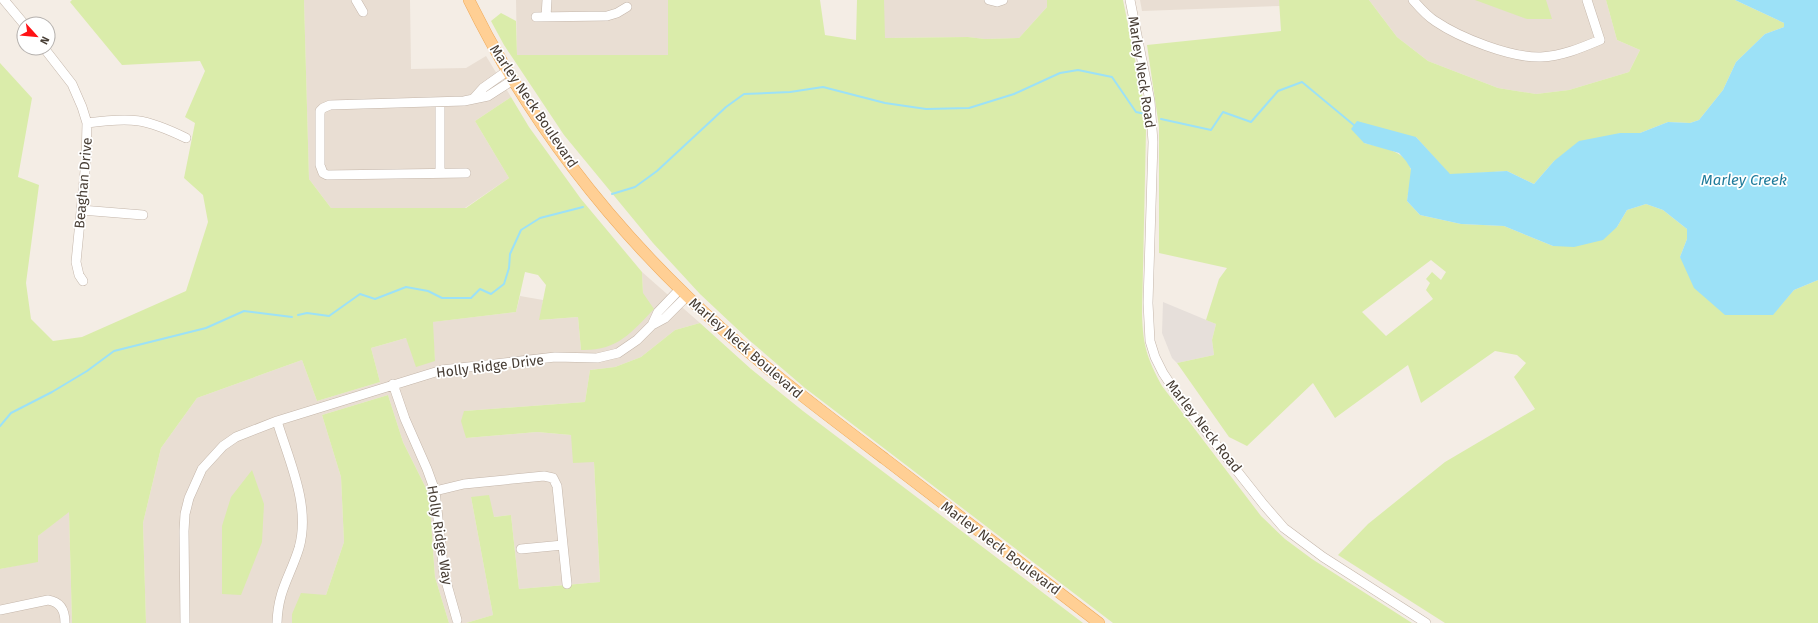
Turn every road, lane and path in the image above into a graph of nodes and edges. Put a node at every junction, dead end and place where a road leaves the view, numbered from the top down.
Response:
1 (4, 0) edge
2 (356, 0) edge
3 (470, 0) edge
4 (547, 0) edge
5 (989, 0) edge
6 (1003, 0) edge
7 (1130, 0) edge
8 (1413, 0) edge
9 (1587, 0) edge
10 (627, 7) dead end
11 (363, 12) dead end
12 (17, 16) edge
13 (536, 17) dead end
14 (546, 17) junction
15 (50, 56) edge
16 (510, 75) junction
17 (440, 103) junction
18 (86, 123) junction
19 (186, 138) dead end
20 (440, 173) junction
21 (466, 173) dead end
22 (81, 210) junction
23 (143, 215) dead end
24 (83, 281) dead end
25 (683, 293) junction
26 (393, 384) junction
27 (277, 421) junction
28 (434, 491) junction
29 (563, 545) junction
30 (521, 549) dead end
31 (567, 584) dead end
32 (0, 610) edge
33 (457, 620) dead end
34 (65, 623) edge
35 (185, 623) edge
36 (277, 623) edge
37 (1099, 623) edge
38 (1426, 623) edge

1 - 12 street
2 - 11 street
3 - 16 main road, Marley Neck Boulevard
4 - 14 street
5 - 6 street
7 - 38 street, Marley Neck Road
8 - 9 street
10 - 14 street
13 - 14 street
15 - 18 street, Beaghan Drive
16 - 17 street
16 - 25 main road, Marley Neck Boulevard
17 - 20 street
17 - 20 street
18 - 19 street
18 - 22 street, Beaghan Drive
20 - 21 street
22 - 23 street
22 - 24 street, Beaghan Drive
25 - 26 street, Holly Ridge Drive
25 - 37 main road, Marley Neck Boulevard
26 - 27 street, Holly Ridge Drive
26 - 28 street, Holly Ridge Way
27 - 35 street, Holly Ridge Drive
27 - 36 street
28 - 29 street
28 - 33 street, Holly Ridge Way
29 - 30 street
29 - 31 street
32 - 34 street

